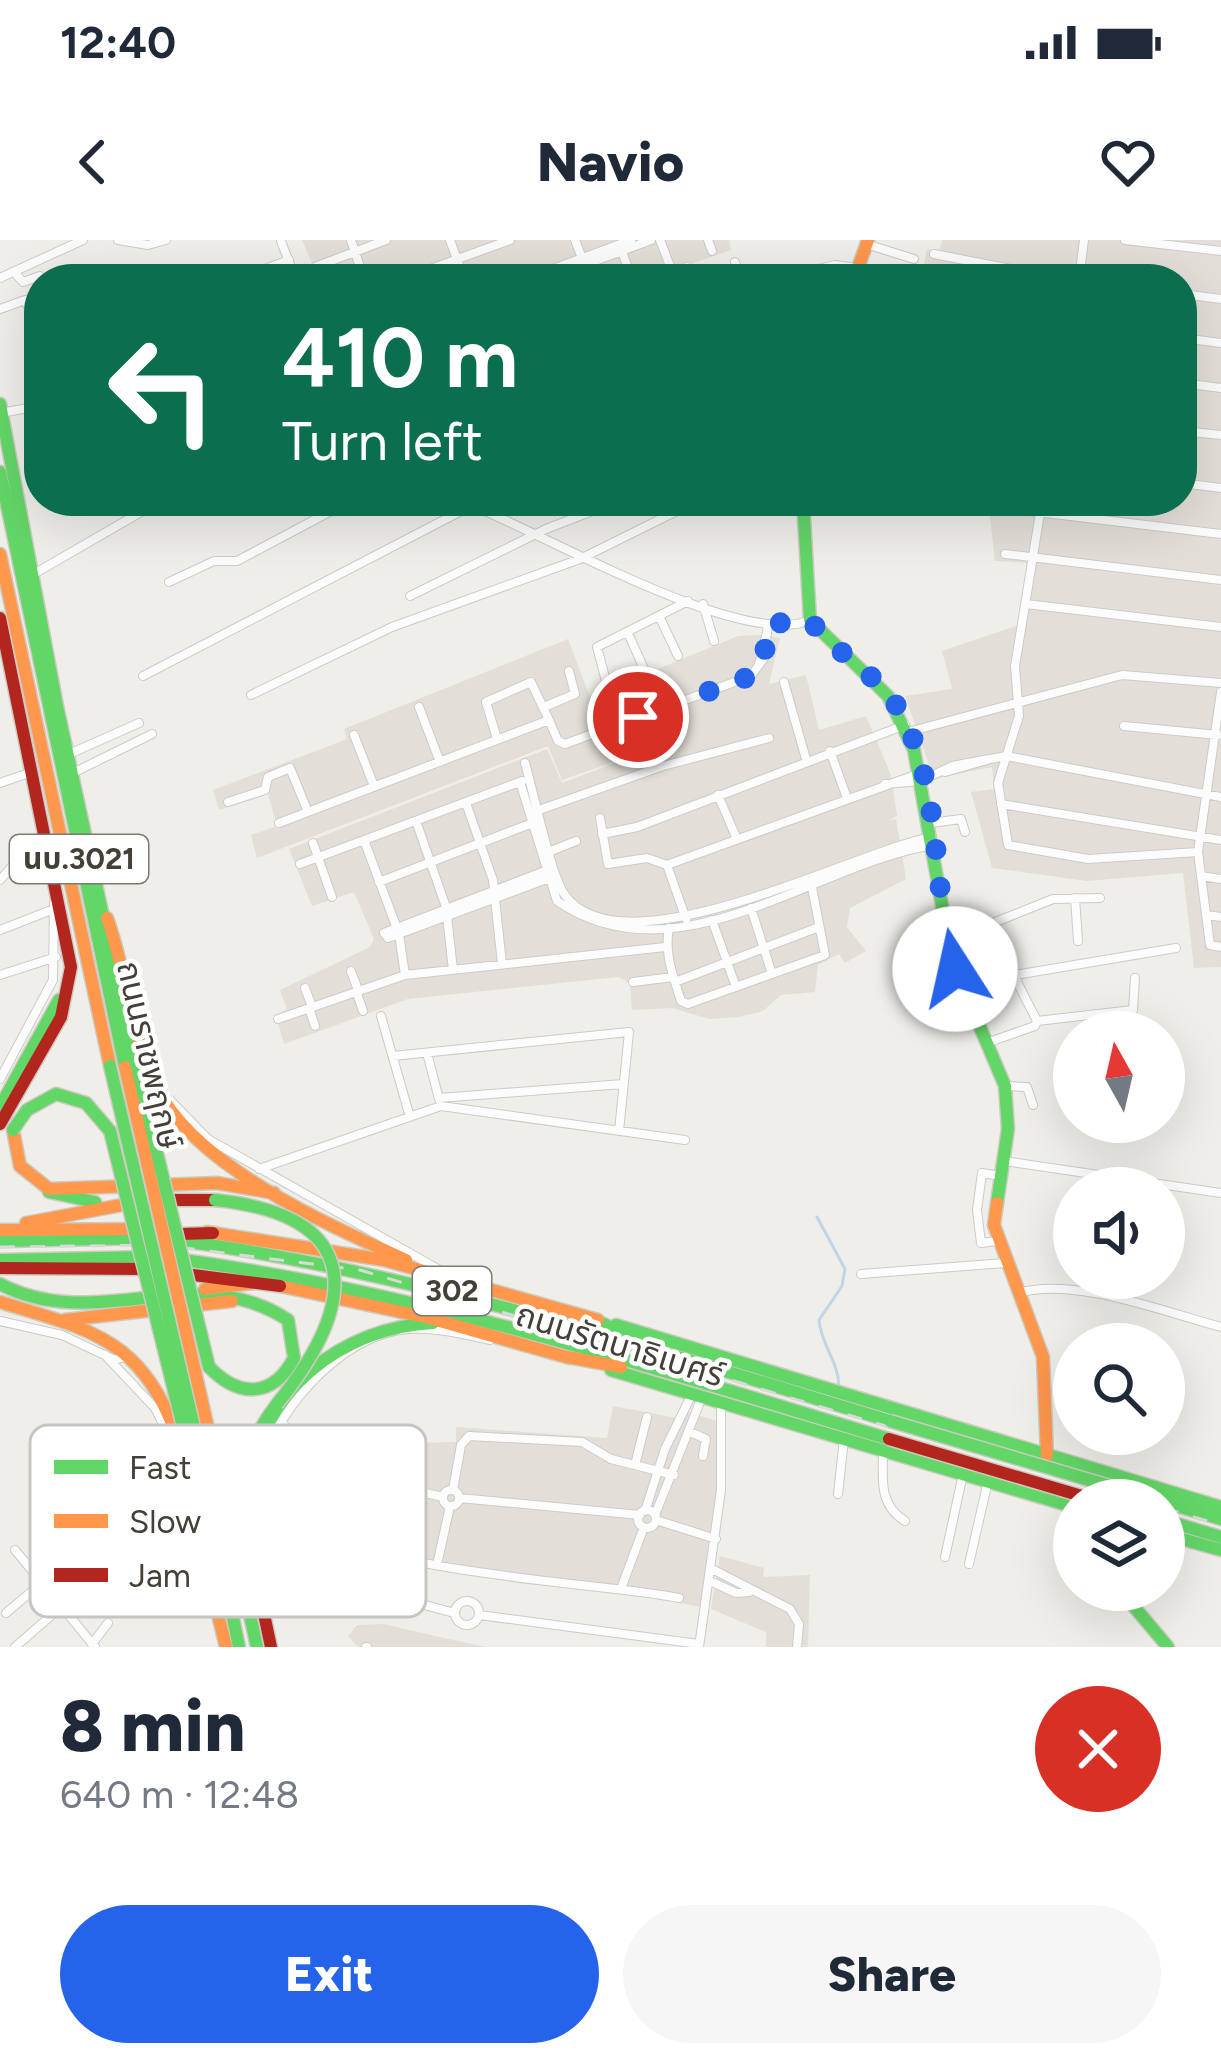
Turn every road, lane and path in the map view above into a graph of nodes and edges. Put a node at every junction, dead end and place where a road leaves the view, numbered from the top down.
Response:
1 (83, 240) edge
2 (118, 240) edge
3 (166, 240) edge
4 (351, 240) edge
5 (386, 240) edge
6 (450, 240) edge
7 (510, 240) edge
8 (575, 240) edge
9 (632, 240) edge
10 (651, 240) edge
11 (708, 240) edge
12 (1125, 240) edge
13 (281, 241) edge
14 (867, 242) edge
15 (620, 248) junction
16 (712, 251) dead end
17 (1221, 251) edge
18 (354, 252) junction
19 (934, 254) dead end
20 (914, 259) dead end
21 (289, 260) junction
22 (457, 260) junction
23 (583, 261) junction
24 (31, 264) edge
25 (278, 264) edge
26 (290, 264) edge
27 (323, 264) edge
28 (358, 264) edge
29 (446, 264) edge
30 (458, 264) edge
31 (574, 264) edge
32 (577, 264) edge
33 (584, 264) edge
34 (626, 264) edge
35 (985, 264) edge
36 (24, 267) edge
37 (14, 272) junction
38 (0, 278) edge
39 (24, 282) edge
40 (1, 408) edge
41 (0, 472) edge
42 (134, 516) edge
43 (322, 516) edge
44 (451, 516) edge
45 (497, 516) edge
46 (579, 516) edge
47 (667, 516) edge
48 (804, 516) edge
49 (1039, 516) edge
50 (1073, 516) edge
51 (1221, 534) edge
52 (533, 535) junction
53 (0, 554) edge
54 (1005, 554) dead end
55 (1034, 558) junction
56 (580, 559) junction
57 (32, 575) junction
58 (1221, 580) edge
59 (169, 582) dead end
60 (410, 596) dead end
61 (689, 600) junction
62 (703, 604) junction
63 (1026, 604) junction
64 (38, 610) junction
65 (0, 618) edge
66 (660, 618) junction
67 (810, 620) junction
68 (1221, 627) edge
69 (768, 628) junction
70 (628, 633) junction
71 (714, 641) dead end
72 (36, 650) junction
73 (678, 656) dead end
74 (644, 669) dead end
75 (569, 671) dead end
76 (143, 676) dead end
77 (784, 682) dead end
78 (1221, 683) edge
79 (21, 685) junction
80 (607, 686) dead end
81 (1221, 692) edge
82 (250, 695) dead end
83 (0, 697) edge
84 (1018, 701) junction
85 (419, 707) dead end
86 (544, 707) junction
87 (549, 720) junction
88 (140, 723) dead end
89 (1124, 726) dead end
90 (907, 728) junction
91 (152, 734) dead end
92 (354, 735) dead end
93 (1218, 735) edge
94 (769, 738) dead end
95 (497, 739) junction
96 (830, 751) junction
97 (67, 755) junction
98 (1217, 755) edge
99 (1006, 756) junction
100 (806, 759) junction
101 (440, 761) junction
102 (524, 763) dead end
103 (34, 772) junction
104 (71, 774) junction
105 (921, 777) junction
106 (525, 780) junction
107 (0, 783) edge
108 (374, 786) junction
109 (1209, 794) junction
110 (718, 795) junction
111 (1221, 796) edge
112 (847, 798) junction
113 (228, 802) dead end
114 (466, 802) junction
115 (1000, 804) junction
116 (308, 812) junction
117 (538, 817) junction
118 (600, 818) dead end
119 (416, 821) junction
120 (279, 823) dead end
121 (965, 832) dead end
122 (602, 834) junction
123 (933, 835) junction
124 (736, 837) junction
125 (1202, 838) junction
126 (364, 840) junction
127 (1221, 840) edge
128 (576, 841) dead end
129 (314, 843) dead end
130 (481, 843) junction
131 (551, 851) junction
132 (1198, 852) junction
133 (51, 853) junction
134 (319, 857) junction
135 (431, 862) junction
136 (300, 864) dead end
137 (667, 865) junction
138 (554, 872) junction
139 (55, 876) junction
140 (1201, 876) junction
141 (1221, 879) edge
142 (0, 880) edge
143 (810, 880) junction
144 (379, 882) junction
145 (495, 893) junction
146 (332, 897) dead end
147 (1075, 898) junction
148 (1100, 898) dead end
149 (751, 908) junction
150 (54, 909) junction
151 (447, 911) junction
152 (1207, 915) junction
153 (1221, 917) edge
154 (686, 919) junction
155 (712, 920) junction
156 (669, 924) junction
157 (819, 927) junction
158 (0, 930) edge
159 (397, 930) junction
160 (1078, 941) dead end
161 (997, 944) junction
162 (665, 947) junction
163 (1221, 947) edge
164 (1176, 948) dead end
165 (764, 949) junction
166 (56, 957) junction
167 (728, 962) junction
168 (502, 964) junction
169 (453, 970) junction
170 (351, 971) dead end
171 (772, 974) junction
172 (0, 975) edge
173 (405, 975) junction
174 (1016, 975) junction
175 (958, 977) junction
176 (1135, 979) dead end
177 (674, 980) junction
178 (633, 982) dead end
179 (736, 987) junction
180 (305, 988) dead end
181 (357, 991) junction
182 (310, 1007) junction
183 (363, 1010) dead end
184 (381, 1016) dead end
185 (278, 1019) dead end
186 (1037, 1021) junction
187 (315, 1026) dead end
188 (988, 1042) junction
189 (427, 1052) junction
190 (393, 1056) junction
191 (130, 1064) junction
192 (2, 1073) edge
193 (623, 1084) junction
194 (1005, 1086) junction
195 (440, 1102) junction
196 (1033, 1105) dead end
197 (4, 1107) edge
198 (410, 1117) junction
199 (7, 1127) edge
200 (619, 1131) junction
201 (685, 1140) dead end
202 (1002, 1168) junction
203 (259, 1169) junction
204 (36, 1185) junction
205 (1221, 1193) edge
206 (287, 1198) junction
207 (140, 1202) junction
208 (0, 1230) edge
209 (213, 1233) junction
210 (125, 1236) junction
211 (0, 1240) edge
212 (1005, 1263) junction
213 (0, 1264) edge
214 (436, 1274) junction
215 (861, 1274) dead end
216 (455, 1279) junction
217 (280, 1282) junction
218 (0, 1284) edge
219 (1018, 1293) junction
220 (158, 1296) junction
221 (7, 1304) edge
222 (271, 1304) junction
223 (593, 1318) junction
224 (53, 1319) junction
225 (0, 1321) edge
226 (13, 1323) junction
227 (1221, 1327) edge
228 (472, 1328) junction
229 (533, 1346) junction
230 (105, 1355) junction
231 (127, 1355) junction
232 (668, 1356) junction
233 (698, 1391) junction
234 (721, 1402) junction
235 (647, 1417) dead end
236 (283, 1423) edge
237 (162, 1425) edge
238 (171, 1425) edge
239 (194, 1425) edge
240 (194, 1425) edge
241 (260, 1425) edge
242 (272, 1425) edge
243 (691, 1432) junction
244 (976, 1436) junction
245 (844, 1439) junction
246 (886, 1444) junction
247 (703, 1456) dead end
248 (1047, 1456) junction
249 (635, 1465) junction
250 (659, 1471) junction
251 (963, 1474) junction
252 (674, 1475) junction
253 (1059, 1479) edge
254 (1097, 1479) edge
255 (1110, 1479) edge
256 (988, 1481) junction
257 (1053, 1489) edge
258 (426, 1493) edge
259 (456, 1494) junction
260 (838, 1495) dead end
261 (442, 1497) junction
262 (1053, 1501) edge
263 (1185, 1501) edge
264 (450, 1506) junction
265 (1185, 1506) edge
266 (1221, 1507) edge
267 (649, 1515) junction
268 (1221, 1519) edge
269 (905, 1521) dead end
270 (1185, 1527) edge
271 (1221, 1538) edge
272 (716, 1539) junction
273 (1185, 1540) edge
274 (15, 1550) dead end
275 (1221, 1550) edge
276 (945, 1557) dead end
277 (426, 1562) edge
278 (437, 1564) junction
279 (969, 1564) dead end
280 (30, 1566) edge
281 (712, 1569) junction
282 (710, 1581) junction
283 (622, 1586) junction
284 (751, 1592) junction
285 (30, 1593) edge
286 (679, 1598) dead end
287 (426, 1606) edge
288 (1138, 1611) edge
289 (6, 1613) dead end
290 (454, 1613) junction
291 (479, 1615) junction
292 (50, 1617) edge
293 (69, 1617) edge
294 (218, 1617) edge
295 (233, 1617) edge
296 (249, 1617) edge
297 (265, 1617) edge
298 (108, 1623) dead end
299 (90, 1645) edge
300 (699, 1645) edge
301 (15, 1647) edge
302 (226, 1647) edge
303 (239, 1647) edge
304 (257, 1647) edge
305 (272, 1647) edge
306 (797, 1647) edge
307 (1168, 1647) edge

1 - 24 street
2 - 3 street
4 - 18 street
5 - 18 street
6 - 22 street
7 - 22 street
8 - 23 street
9 - 15 street
10 - 15 street
11 - 16 street
12 - 17 street
13 - 21 street
14 - 20 street
15 - 23 street
15 - 34 street
18 - 27 street
18 - 28 street
19 - 35 street
21 - 25 street
21 - 26 street
22 - 29 street
22 - 30 street
23 - 31 street
23 - 32 street
23 - 33 street
36 - 37 street
37 - 38 street
37 - 39 street
40 - 57 main road
41 - 72 main road, ถนนราชพฤกษ์ / นบ.3021
42 - 57 street
43 - 59 street
44 - 76 street
45 - 52 street
46 - 52 street
47 - 56 street
48 - 67 main road
49 - 55 street
50 - 51 street
52 - 56 street
52 - 60 street
53 - 79 main road, ถนนราชพฤกษ์ / นบ.3021
54 - 55 street
55 - 58 street
55 - 63 street
56 - 61 street
56 - 82 street
57 - 64 main road
61 - 62 street
61 - 66 street
62 - 69 street
62 - 71 street
63 - 68 street
63 - 84 street
64 - 72 main road
64 - 97 main road
65 - 79 main road
66 - 70 street
66 - 73 street
67 - 69 street
67 - 90 main road
69 - 87 street
70 - 74 street
70 - 80 street
72 - 191 main road, ถนนราชพฤกษ์ / นบ.3021
75 - 86 street
77 - 100 street
78 - 84 street
79 - 83 street
79 - 103 main road
79 - 191 main road, ถนนราชพฤกษ์ / นบ.3021
81 - 93 street
84 - 90 street
84 - 99 street
85 - 101 street
86 - 87 street
86 - 95 street
87 - 95 street
88 - 97 street
89 - 93 street
90 - 96 street
90 - 105 main road
91 - 104 street
92 - 108 street
93 - 98 street
94 - 117 street
95 - 101 street
96 - 100 street
96 - 112 street
97 - 104 main road
98 - 109 street
99 - 105 street
99 - 109 street
99 - 115 street
100 - 110 street
101 - 108 street
102 - 106 street
103 - 107 street
103 - 133 main road
104 - 191 main road
105 - 112 street
105 - 123 main road
106 - 114 street
106 - 117 street
108 - 116 street
109 - 111 street
109 - 125 street
110 - 122 street
110 - 124 street
112 - 124 street
113 - 116 street
114 - 119 street
114 - 130 street
115 - 125 street
115 - 132 street
116 - 120 street
117 - 130 street
117 - 131 street
117 - 138 street
118 - 122 street
119 - 126 street
119 - 135 street
121 - 123 street
122 - 137 street
123 - 143 street
123 - 175 main road
124 - 137 street
125 - 127 street
125 - 132 street
126 - 134 street
126 - 144 street
128 - 131 street
129 - 134 street
130 - 135 street
130 - 145 street
131 - 138 street
132 - 140 street
133 - 139 main road
133 - 142 street
134 - 136 street
134 - 146 street
135 - 144 street
135 - 151 street
137 - 154 street
138 - 145 street
138 - 156 street
139 - 150 street
139 - 197 main road
140 - 141 street
140 - 152 street
143 - 149 street
143 - 154 street
143 - 157 street
144 - 159 street
145 - 151 street
145 - 168 street
147 - 148 street
147 - 160 street
147 - 161 street
149 - 155 street
149 - 165 street
150 - 158 street
150 - 166 street
151 - 159 street
151 - 169 street
152 - 153 street
152 - 163 street
154 - 156 street
155 - 156 street
155 - 167 street
156 - 162 street
157 - 165 street
157 - 171 street
159 - 173 street
161 - 174 street
161 - 175 street
162 - 168 street
162 - 177 street
164 - 174 street
165 - 167 street
165 - 171 street
166 - 172 street
166 - 192 street
167 - 177 street
167 - 179 street
168 - 169 street
169 - 173 street
170 - 181 street
171 - 179 street
173 - 181 street
174 - 186 street
175 - 188 main road
176 - 186 street
177 - 178 street
177 - 179 street
180 - 182 street
181 - 182 street
181 - 183 street
182 - 185 street
182 - 187 street
184 - 190 street
186 - 188 street
188 - 194 main road
189 - 190 street
189 - 193 street
189 - 195 street
190 - 198 street
191 - 203 street
191 - 206 main road
191 - 222 main road, bridge
191 - 239 main road, ถนนราชพฤกษ์ / นบ.3021, bridge
193 - 195 street
193 - 200 street
194 - 196 street
194 - 202 main road
195 - 198 street
195 - 200 street
197 - 199 main road
198 - 203 street
199 - 204 main road
199 - 240 main road, bridge
200 - 201 street
202 - 205 street
202 - 212 main road
203 - 216 street
204 - 206 main road
204 - 207 main road
206 - 214 main road
207 - 208 main road
207 - 241 main road, bridge
208 - 209 main road, ถนนรัตนาธิเบศร์ / 302
209 - 210 main road
209 - 214 main road, ถนนรัตนาธิเบศร์ / 302
210 - 211 main road, ถนนรัตนาธิเบศร์ / 302
210 - 232 main road, ถนนรัตนาธิเบศร์ / 302
212 - 215 street
212 - 219 main road
213 - 217 main road, ถนนรัตนาธิเบศร์ / 302
213 - 233 main road, ถนนรัตนาธิเบศร์ / 302
214 - 216 main road, ถนนรัตนาธิเบศร์ / 302
216 - 223 main road, ถนนรัตนาธิเบศร์ / 302
217 - 220 main road
217 - 228 main road, ถนนรัตนาธิเบศร์ / 302
218 - 220 main road
219 - 227 street
219 - 248 main road
220 - 222 main road
221 - 224 main road
221 - 226 street
222 - 224 main road
223 - 232 main road
223 - 244 main road, ถนนรัตนาธิเบศร์ / 302
224 - 231 main road
225 - 226 street
226 - 230 street
228 - 229 main road, ถนนรัตนาธิเบศร์ / 302
228 - 242 main road
229 - 233 main road, ถนนรัตนาธิเบศร์ / 302
229 - 236 street
230 - 231 street
230 - 237 street
231 - 238 main road
232 - 254 main road, ถนนรัตนาธิเบศร์ / 302, bridge
233 - 234 main road, ถนนรัตนาธิเบศร์ / 302
233 - 243 street
233 - 246 main road, ถนนรัตนาธิเบศร์ / 302
233 - 250 street
234 - 245 main road, ถนนรัตนาธิเบศร์ / 302
234 - 272 street
235 - 249 street
243 - 247 street
243 - 252 street
244 - 248 main road, ถนนรัตนาธิเบศร์ / 302
244 - 251 main road
245 - 246 main road, ถนนรัตนาธิเบศร์ / 302
245 - 260 street
246 - 251 main road, ถนนรัตนาธิเบศร์ / 302
246 - 257 main road, ถนนรัตนาธิเบศร์ / 302, bridge
246 - 269 street
248 - 253 main road, ถนนรัตนาธิเบศร์ / 302
248 - 255 main road, ถนนรัตนาธิเบศร์ / 302
249 - 250 street
249 - 259 street
250 - 252 street
250 - 267 street
251 - 256 main road, ถนนรัตนาธิเบศร์ / 302
251 - 276 street
252 - 267 street
256 - 262 main road, ถนนรัตนาธิเบศร์ / 302
256 - 279 street
258 - 261 street
259 - 261 street
259 - 264 street
259 - 267 street
261 - 264 street
263 - 266 main road, ถนนรัตนาธิเบศร์ / 302
264 - 278 street
265 - 268 main road, ถนนรัตนาธิเบศร์ / 302
267 - 272 street
267 - 283 street
270 - 271 main road
272 - 281 street
273 - 275 main road
274 - 280 street
277 - 278 street
278 - 283 street
281 - 282 street
281 - 284 street
282 - 284 street
282 - 300 street
283 - 286 street
284 - 306 street
285 - 289 street
287 - 290 street
288 - 307 main road
290 - 291 street
290 - 291 street
291 - 300 street
292 - 301 street
293 - 299 street
294 - 302 main road
295 - 303 main road, ถนนราชพฤกษ์ / นบ.3021
296 - 304 main road, ถนนราชพฤกษ์ / นบ.3021
297 - 305 main road
298 - 299 street

